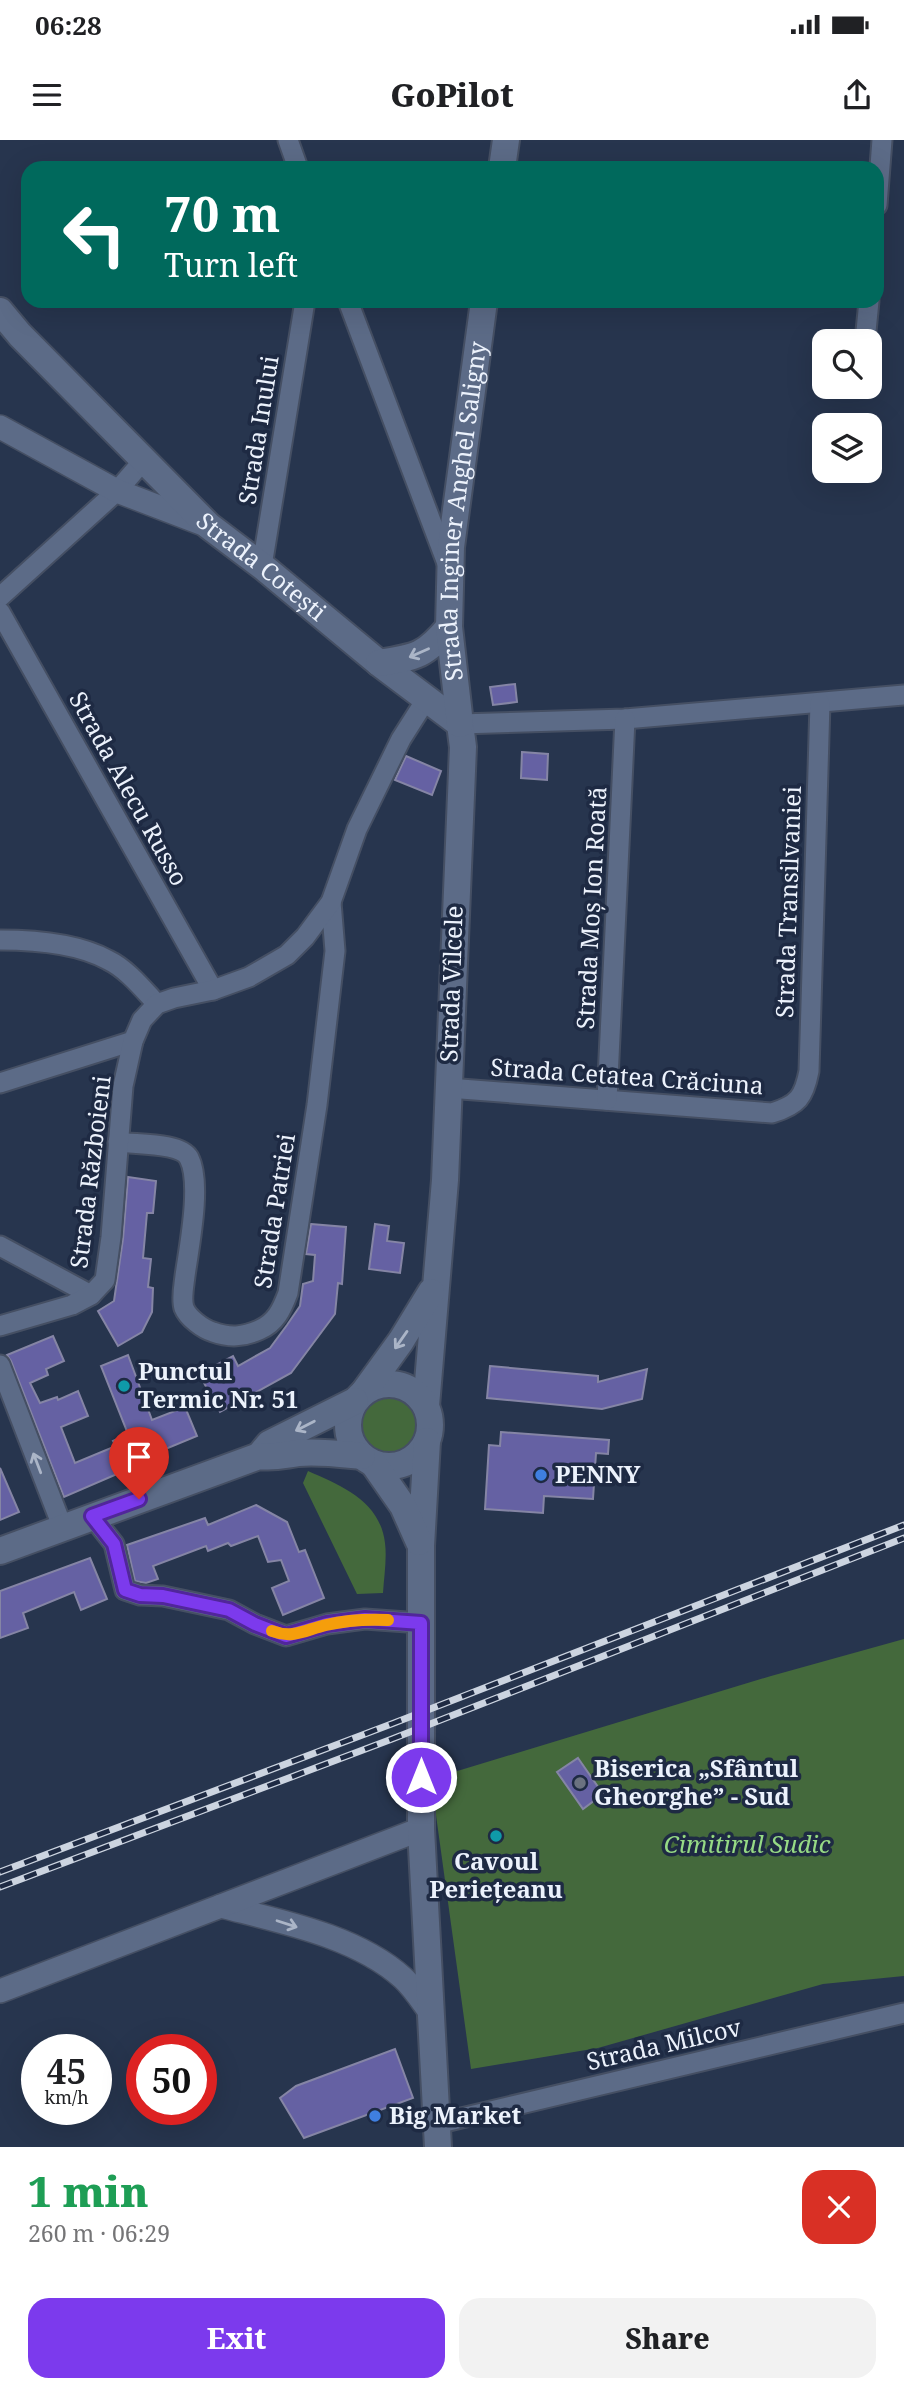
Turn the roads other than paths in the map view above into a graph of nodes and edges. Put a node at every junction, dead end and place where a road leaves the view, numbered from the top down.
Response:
1 (288, 140) edge
2 (506, 140) edge
3 (882, 140) edge
4 (296, 161) edge
5 (503, 161) edge
6 (880, 161) edge
7 (304, 308) edge
8 (351, 308) edge
9 (483, 308) edge
10 (868, 308) edge
11 (0, 311) edge
12 (866, 329) edge
13 (0, 427) edge
14 (143, 461) junction
15 (117, 491) junction
16 (209, 526) junction
17 (262, 566) junction
18 (450, 570) junction
19 (0, 597) edge
20 (0, 612) edge
21 (449, 627) junction
22 (379, 663) junction
23 (904, 695) edge
24 (428, 698) junction
25 (820, 704) junction
26 (625, 719) junction
27 (460, 724) junction
28 (331, 902) junction
29 (0, 940) edge
30 (213, 990) junction
31 (157, 1004) junction
32 (133, 1041) junction
33 (0, 1083) edge
34 (448, 1088) junction
35 (607, 1100) junction
36 (798, 1100) joint
37 (118, 1142) junction
38 (0, 1246) edge
39 (435, 1286) junction
40 (91, 1295) junction
41 (0, 1326) edge
42 (0, 1365) edge
43 (359, 1396) junction
44 (426, 1406) junction
45 (427, 1441) junction
46 (259, 1456) junction
47 (367, 1459) junction
48 (92, 1516) junction
49 (62, 1526) junction
50 (421, 1546) junction
51 (0, 1551) edge
52 (421, 1623) junction
53 (421, 1829) junction
54 (221, 1906) junction
55 (0, 1991) edge
56 (430, 2012) junction
57 (904, 2013) edge
58 (437, 2136) edge

1 - 4 street
2 - 5 main road
3 - 6 street
7 - 17 street, Strada Inului
8 - 18 street
9 - 18 main road, Strada Inginer Anghel Saligny
10 - 12 street
11 - 14 main road
13 - 15 street, Strada Cotești
14 - 15 street
14 - 16 main road
15 - 16 street, Strada Cotești
15 - 19 street
16 - 17 main road, Strada Cotești
17 - 22 main road, Strada Cotești
18 - 21 main road, Strada Inginer Anghel Saligny
20 - 30 street, Strada Alecu Russo
21 -> 22 main road
21 - 27 main road, Strada Inginer Anghel Saligny
22 - 24 main road, Strada Cotești
23 - 25 street
24 - 27 main road
24 - 28 street
25 - 26 street
25 - 36 street, Strada Transilvaniei
26 - 27 street
26 - 35 street, Strada Moș Ion Roată
27 - 34 main road, Strada Vîlcele
28 - 30 street
28 - 37 street, Strada Patriei
29 - 31 street
30 - 31 street
31 - 32 street, Strada Războieni
32 - 33 street
32 - 37 street, Strada Războieni
34 - 35 street, Strada Cetatea Crăciuna
34 - 39 main road, Strada Vîlcele
35 - 36 street, Strada Cetatea Crăciuna
37 - 40 street, Strada Războieni
38 - 40 street
39 -> 43 main road, Strada Vîlcele
39 - 44 main road, Strada Vîlcele
40 - 41 street, Strada Războieni
49 -> 42 street
43 - 44 main road
43 -> 46 main road
43 - 47 main road
44 - 45 main road
45 - 47 main road
45 - 50 main road
46 - 47 main road
46 - 48 main road
47 - 50 main road
48 - 49 main road
48 - 52 street
49 - 51 main road
50 - 52 main road
52 - 53 main road
53 - 54 street
53 - 56 main road
54 - 55 street
54 -> 56 street
56 - 58 main road
57 - 58 street, Strada Milcov

